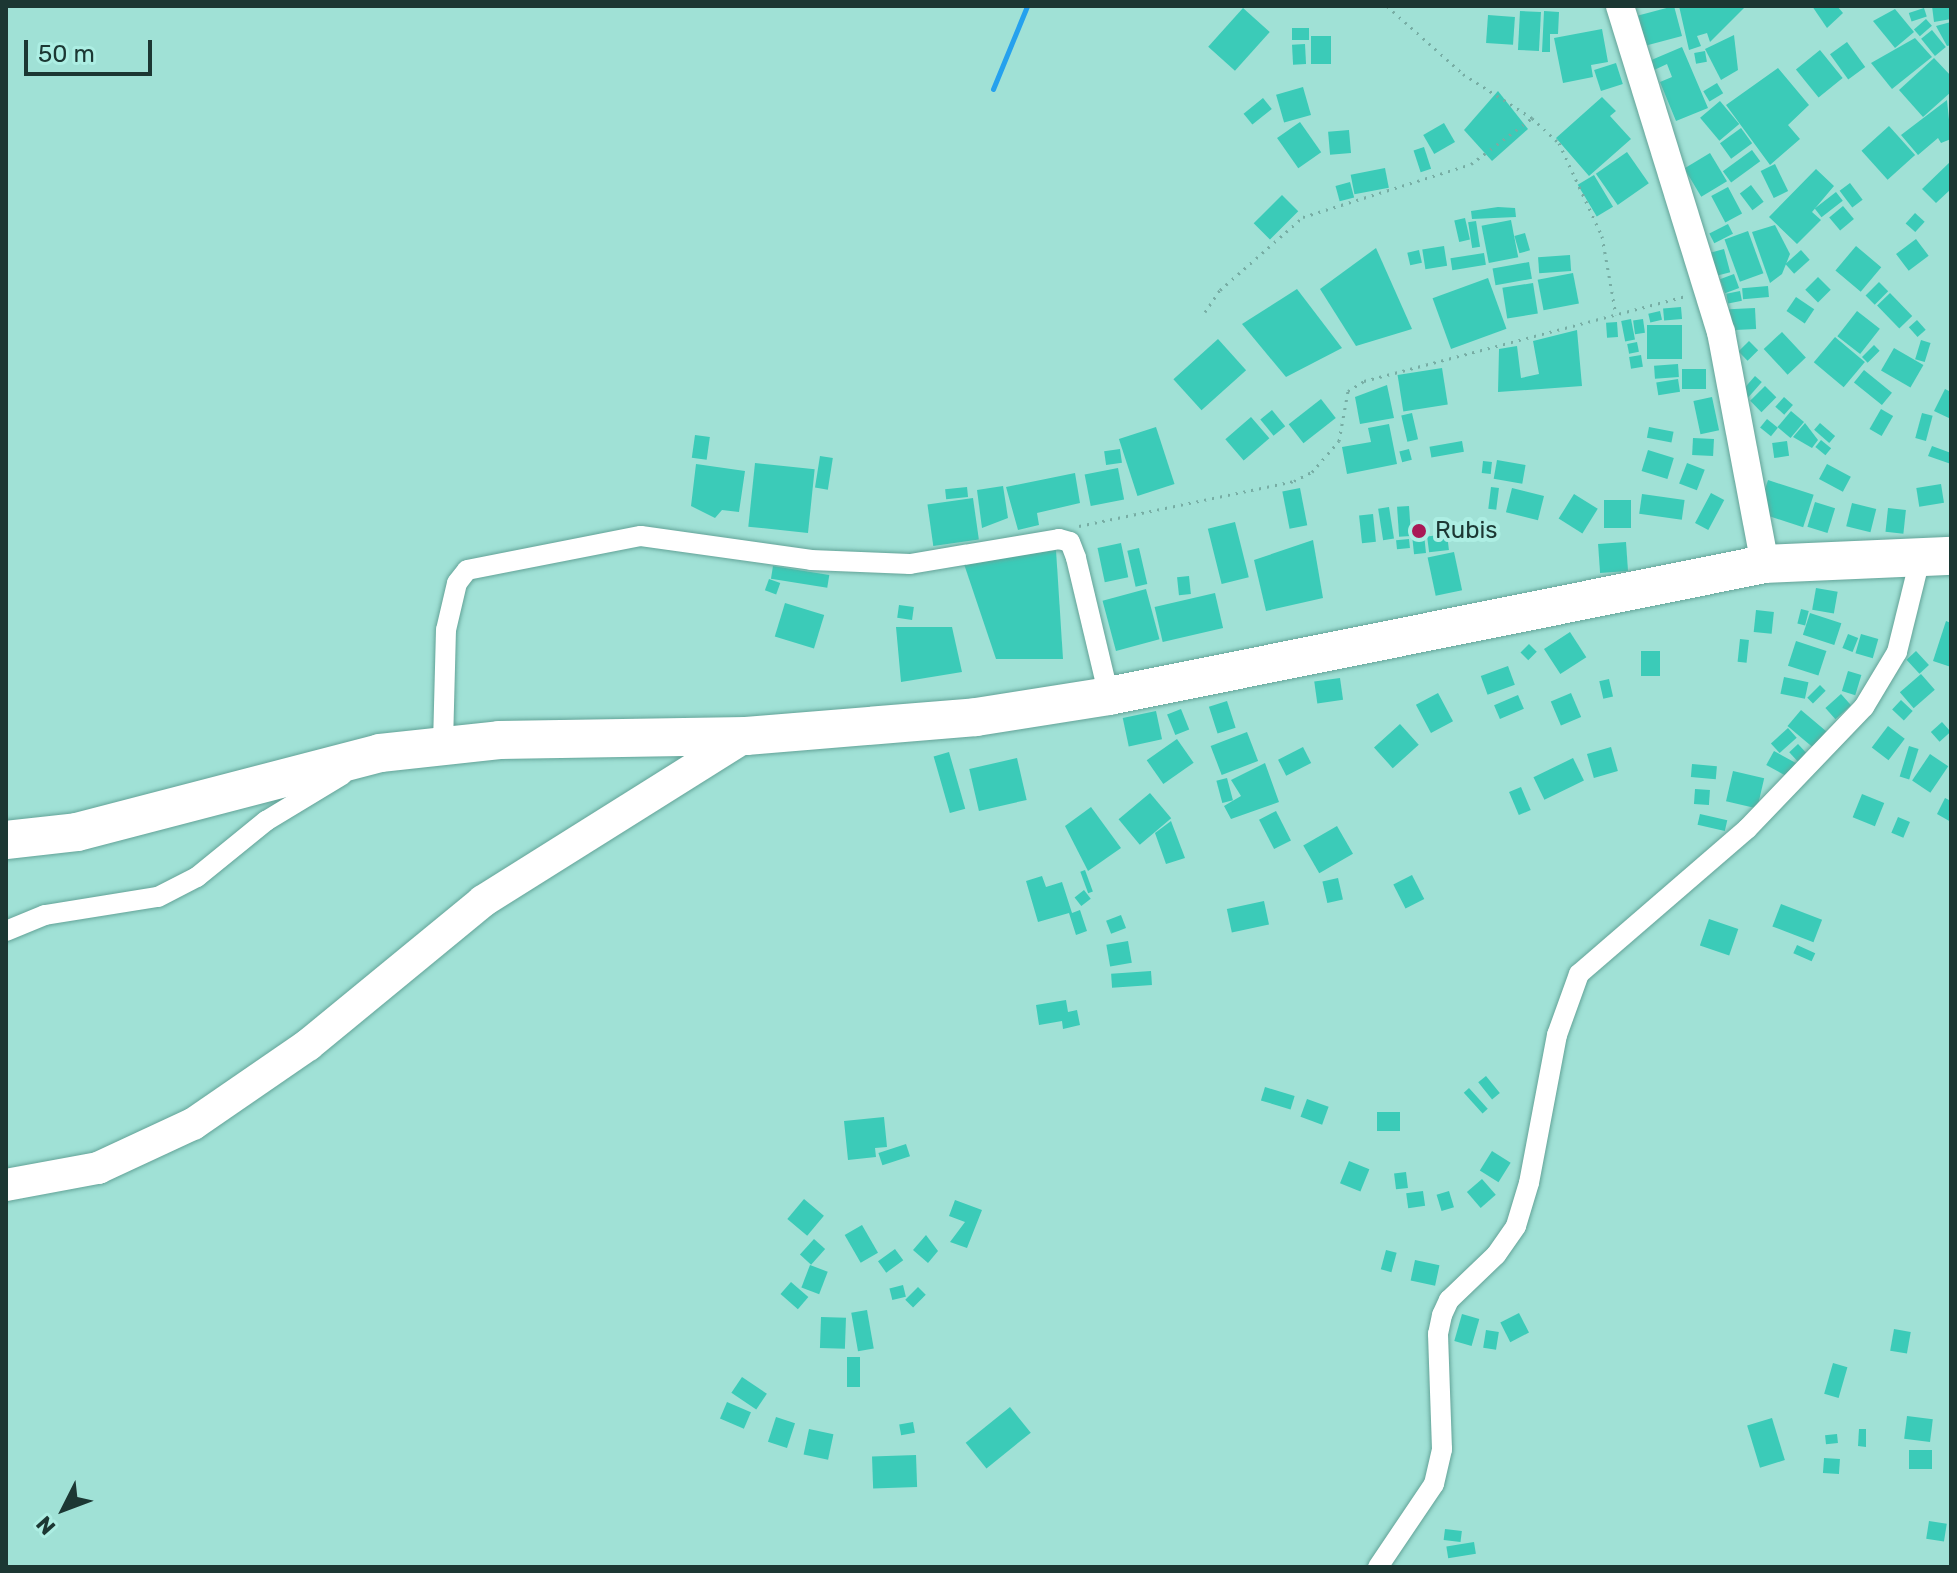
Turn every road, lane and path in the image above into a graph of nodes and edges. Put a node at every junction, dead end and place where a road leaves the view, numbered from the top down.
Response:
1 (1387, 6) edge
2 (1620, 6) edge
3 (1532, 118) junction
4 (1709, 290) junction
5 (1205, 312) dead end
6 (1616, 315) junction
7 (1070, 542) junction
8 (1936, 555) edge
9 (1765, 564) junction
10 (1109, 696) junction
11 (746, 736) junction
12 (443, 744) junction
13 (380, 753) junction
14 (6, 840) edge
15 (6, 931) edge
16 (6, 1185) edge
17 (1378, 1567) edge

1 - 3 path
2 - 4 main road
3 - 5 path
3 - 6 path
4 - 6 path
4 - 9 main road
6 - 7 path
7 - 10 street
7 - 12 street
8 - 9 highway
8 - 17 street
9 - 10 highway
10 - 11 highway
11 - 12 highway
11 - 16 main road
12 - 13 highway
13 - 14 highway
13 - 15 street

